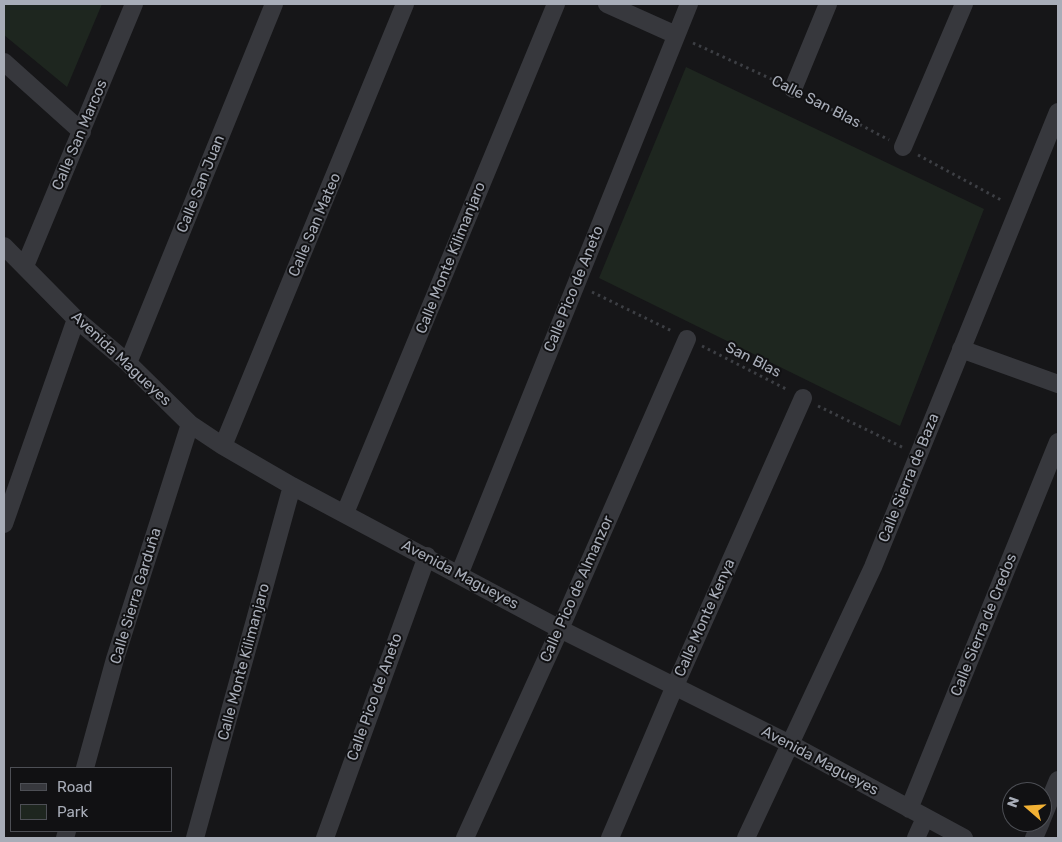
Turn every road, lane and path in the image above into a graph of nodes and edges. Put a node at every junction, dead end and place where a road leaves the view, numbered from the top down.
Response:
1 (134, 4) edge
2 (274, 4) edge
3 (404, 4) edge
4 (556, 4) edge
5 (607, 4) edge
6 (688, 4) edge
7 (828, 4) edge
8 (964, 4) edge
9 (676, 35) junction
10 (4, 62) edge
11 (793, 89) junction
12 (1058, 112) edge
13 (82, 132) junction
14 (904, 147) junction
15 (1019, 210) junction
16 (4, 246) edge
17 (25, 266) junction
18 (576, 284) junction
19 (76, 319) junction
20 (687, 338) junction
21 (961, 349) junction
22 (128, 363) junction
23 (1058, 384) edge
24 (803, 398) junction
25 (190, 424) junction
26 (1058, 442) edge
27 (223, 446) junction
28 (919, 456) junction
29 (292, 486) junction
30 (346, 513) junction
31 (4, 524) edge
32 (427, 556) junction
33 (459, 575) junction
34 (560, 629) junction
35 (674, 688) junction
36 (790, 744) junction
37 (85, 767) edge
38 (1058, 780) edge
39 (1052, 794) edge
40 (909, 809) junction
41 (925, 818) junction
42 (195, 838) edge
43 (325, 838) edge
44 (465, 838) edge
45 (610, 838) edge
46 (746, 838) edge
47 (916, 838) edge
48 (964, 838) edge

1 - 13 street, Calle San Marcos
2 - 22 street, Calle San Juan
3 - 27 street, Calle San Mateo
4 - 30 street, Calle Monte Kilimanjaro
5 - 9 street
6 - 9 street, Calle Pico de Aneto
7 - 11 street
8 - 14 street
9 - 11 path, Calle San Blas
9 - 18 street, Calle Pico de Aneto
10 - 13 street
11 - 14 path, Calle San Blas
12 - 15 street, Calle Sierra de Baza
13 - 17 street, Calle San Marcos
14 - 15 path, Calle San Blas
15 - 21 street, Calle Sierra de Baza
16 - 17 street, Avenida Magueyes
17 - 19 street, Avenida Magueyes
18 - 20 path, San Blas
18 - 33 street, Calle Pico de Aneto
19 - 22 street, Avenida Magueyes
19 - 31 street
20 - 24 path, San Blas
20 - 34 street, Calle Pico de Almanzor
21 - 23 street
21 - 28 street, Calle Sierra de Baza
22 - 25 street, Avenida Magueyes
24 - 28 path, San Blas
24 - 35 street, Calle Monte Kenya
25 - 27 street, Avenida Magueyes
25 - 37 street, Calle Sierra Garduña
26 - 40 street, Calle Sierra de Credos
27 - 29 street, Avenida Magueyes
28 - 36 street, Calle Sierra de Baza
29 - 30 street, Avenida Magueyes
29 - 42 street, Calle Monte Kilimanjaro
30 - 32 street, Avenida Magueyes
32 - 33 street, Avenida Magueyes
32 - 43 street, Calle Pico de Aneto
33 - 34 street, Avenida Magueyes
34 - 35 street, Avenida Magueyes
34 - 44 street, Calle Pico de Almanzor
35 - 36 street, Avenida Magueyes
35 - 45 street, Calle Monte Kenya
36 - 40 street, Avenida Magueyes
36 - 46 street, Calle Sierra de Baza
38 - 39 street
40 - 41 street, Avenida Magueyes
41 - 47 street
41 - 48 street, Avenida Magueyes

